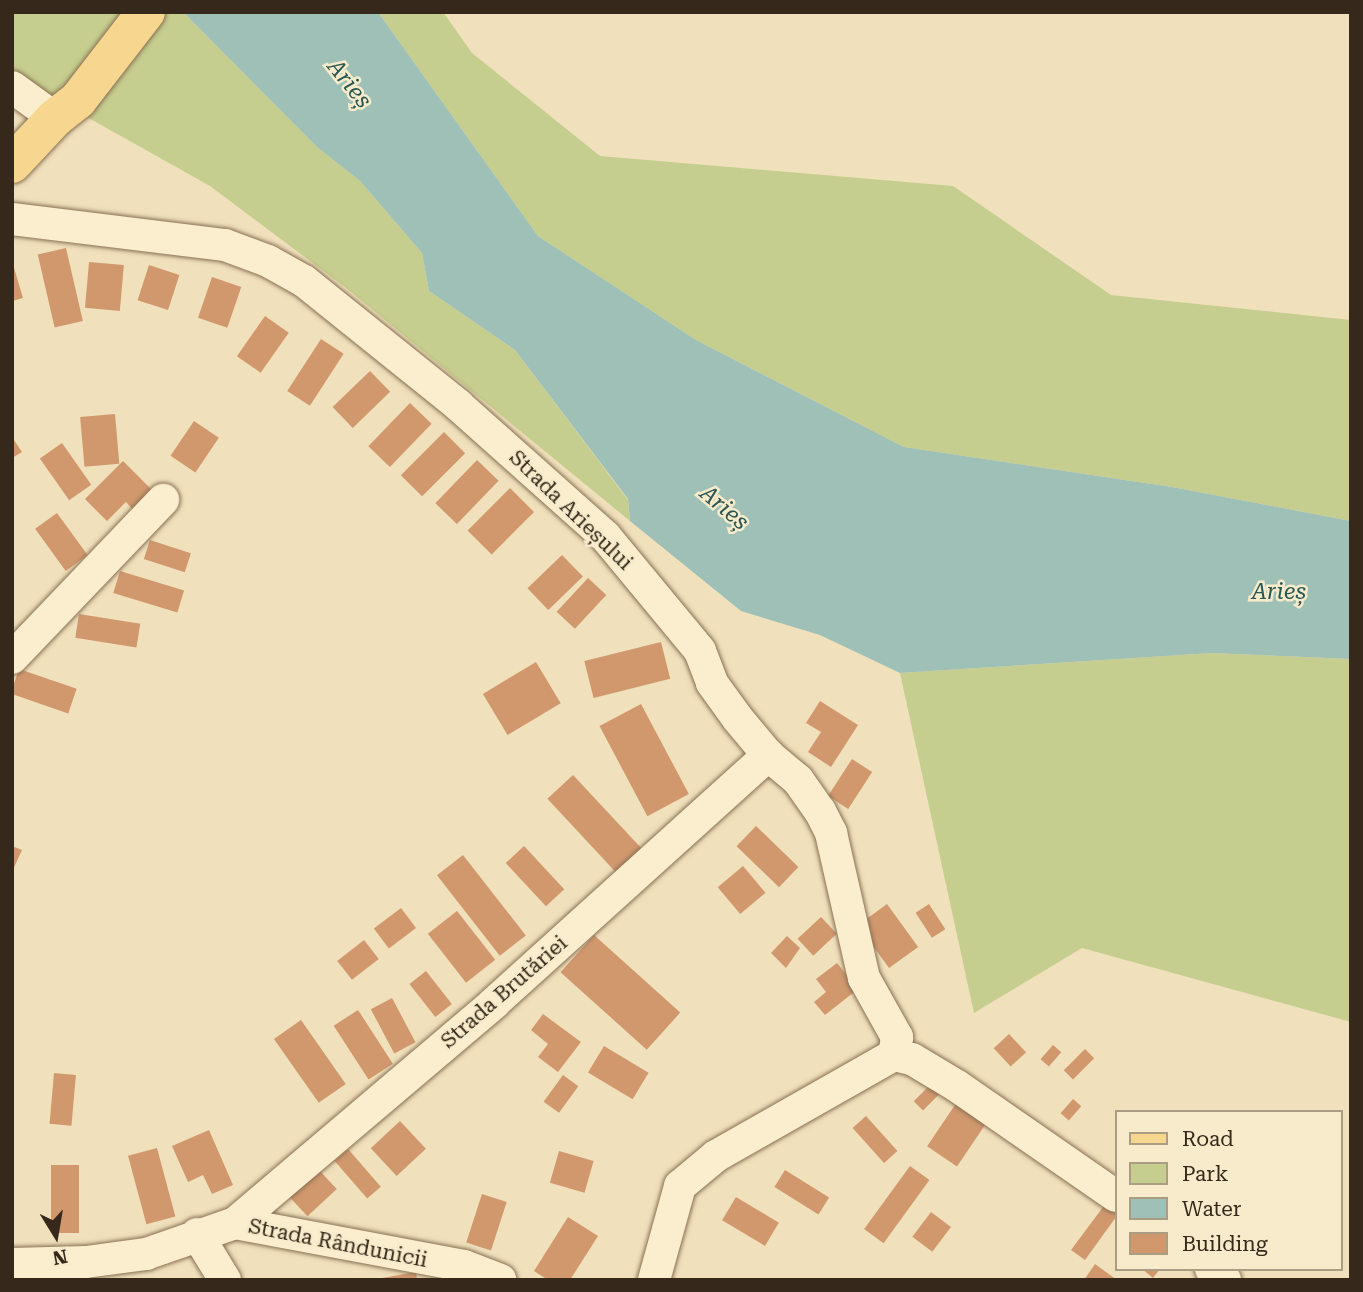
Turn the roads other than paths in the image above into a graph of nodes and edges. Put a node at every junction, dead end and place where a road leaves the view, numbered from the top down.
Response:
1 (146, 12) edge
2 (12, 87) edge
3 (67, 109) junction
4 (12, 164) edge
5 (12, 219) edge
6 (163, 500) dead end
7 (12, 658) edge
8 (768, 755) junction
9 (894, 1055) junction
10 (1114, 1195) edge
11 (235, 1223) junction
12 (197, 1234) junction
13 (12, 1264) edge
14 (225, 1280) edge
15 (500, 1280) edge
16 (654, 1280) edge

1 - 3 main road
2 - 3 street
3 - 4 main road
5 - 8 street, Strada Arieșului
6 - 7 street
8 - 9 street, Strada Arieșului
8 - 11 street, Strada Brutăriei
9 - 10 street
9 - 16 street
11 - 12 street, Strada Rândunicii
11 - 15 street, Strada Rândunicii
12 - 13 street, Strada Rândunicii
12 - 14 street

